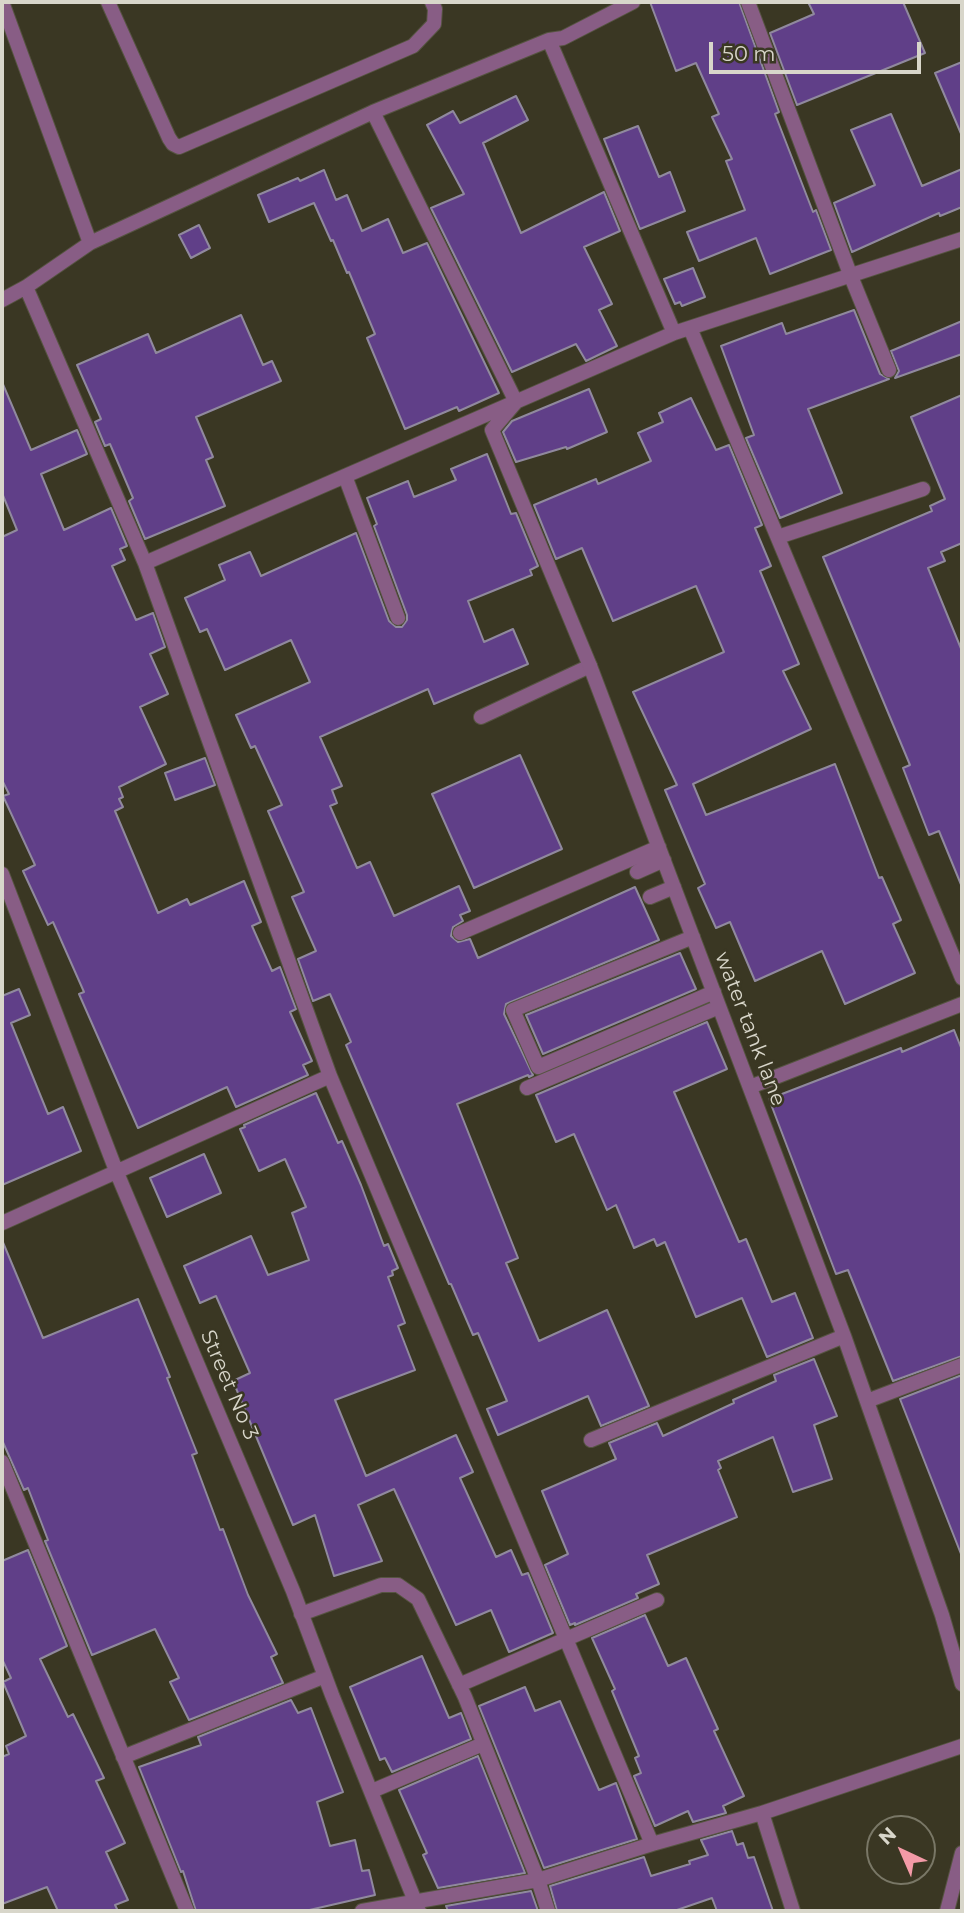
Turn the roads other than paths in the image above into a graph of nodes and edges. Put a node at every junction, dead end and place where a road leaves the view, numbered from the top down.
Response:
1 (2, 2) edge
2 (108, 2) edge
3 (432, 2) edge
4 (633, 2) edge
5 (748, 2) edge
6 (548, 40) junction
7 (373, 112) junction
8 (962, 239) edge
9 (90, 243) junction
10 (850, 274) junction
11 (26, 287) junction
12 (2, 300) edge
13 (690, 328) junction
14 (674, 333) junction
15 (889, 370) dead end
16 (516, 402) junction
17 (345, 476) junction
18 (923, 489) dead end
19 (778, 537) junction
20 (145, 563) junction
21 (398, 618) dead end
22 (590, 666) junction
23 (481, 717) dead end
24 (661, 853) junction
25 (637, 872) dead end
26 (2, 874) edge
27 (674, 887) junction
28 (650, 897) dead end
29 (460, 933) dead end
30 (692, 937) junction
31 (962, 978) edge
32 (713, 992) junction
33 (962, 1004) edge
34 (719, 1007) junction
35 (330, 1076) junction
36 (750, 1087) junction
37 (527, 1088) dead end
38 (117, 1172) junction
39 (2, 1223) edge
40 (844, 1336) junction
41 (962, 1366) edge
42 (867, 1401) junction
43 (591, 1440) dead end
44 (2, 1462) edge
45 (657, 1600) dead end
46 (301, 1614) junction
47 (567, 1640) junction
48 (325, 1676) junction
49 (962, 1684) edge
50 (459, 1685) junction
51 (483, 1744) junction
52 (962, 1746) edge
53 (123, 1757) junction
54 (372, 1791) junction
55 (762, 1813) junction
56 (652, 1844) junction
57 (962, 1853) edge
58 (538, 1880) junction
59 (417, 1907) edge
60 (187, 1911) edge
61 (362, 1911) edge
62 (548, 1911) edge
63 (793, 1911) edge
64 (947, 1911) edge

1 - 9 street
2 - 3 street
4 - 6 street
5 - 10 street
6 - 7 street
6 - 14 street
7 - 9 street
7 - 16 street
8 - 10 street
9 - 11 street
10 - 13 street
10 - 15 street
11 - 12 street
11 - 20 street
13 - 14 street
13 - 19 street
14 - 16 street
16 - 17 street
16 - 22 street, water tank lane
17 - 20 street
17 - 21 street
18 - 19 street
19 - 31 street
20 - 35 street
22 - 23 street
22 - 24 street, water tank lane
24 - 25 street
24 - 27 street, water tank lane
24 - 29 street
26 - 38 street, Street No 3
27 - 28 street
27 - 30 street, water tank lane
30 - 32 street, water tank lane
30 - 32 street
32 - 34 street, water tank lane
33 - 36 street
34 - 36 street, water tank lane
34 - 37 street
35 - 38 street
35 - 47 street
36 - 40 street, water tank lane
38 - 39 street
38 - 46 street, Street No 3
40 - 42 street, water tank lane
40 - 43 street
41 - 42 street
42 - 49 street, water tank lane
44 - 53 street
45 - 47 street
46 - 48 street, Street No 3
46 - 50 street
47 - 50 street
47 - 56 street
48 - 53 street
48 - 54 street, Street No 3
50 - 51 street
51 - 54 street
51 - 58 street
52 - 55 street
53 - 60 street
54 - 59 street, Street No 3
55 - 56 street
55 - 63 street
56 - 58 street
57 - 64 street
58 - 59 street
58 - 62 street
59 - 61 street

